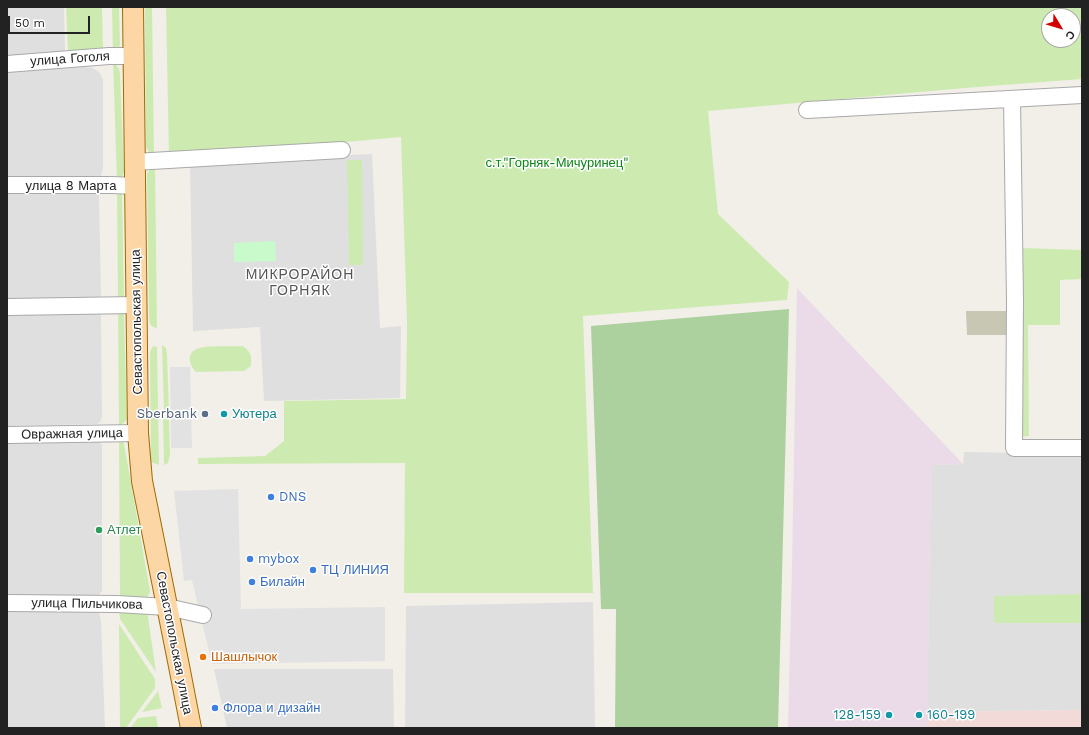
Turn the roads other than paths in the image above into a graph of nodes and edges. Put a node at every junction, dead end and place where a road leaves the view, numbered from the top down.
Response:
1 (133, 7) edge
2 (133, 56) junction
3 (7, 64) edge
4 (1082, 95) edge
5 (1012, 99) junction
6 (807, 110) dead end
7 (342, 150) dead end
8 (134, 162) junction
9 (7, 186) edge
10 (135, 186) junction
11 (136, 305) junction
12 (7, 307) edge
13 (138, 433) junction
14 (7, 435) edge
15 (1082, 448) edge
16 (7, 603) edge
17 (167, 607) junction
18 (203, 615) dead end
19 (191, 728) edge

1 - 2 main road, Севастопольская улица
2 - 3 street, улица Гоголя
2 - 8 main road, Севастопольская улица
4 - 5 street
5 - 6 street
5 - 15 street
7 - 8 street
8 - 10 main road, Севастопольская улица
9 - 10 street, улица 8 Марта
10 - 11 main road, Севастопольская улица
11 - 12 street
11 - 13 main road, Севастопольская улица
13 - 14 street, Овражная улица
13 - 17 main road, Севастопольская улица
16 - 17 street, улица Пильчикова
17 - 18 street, улица Пильчикова
17 - 19 main road, Севастопольская улица

